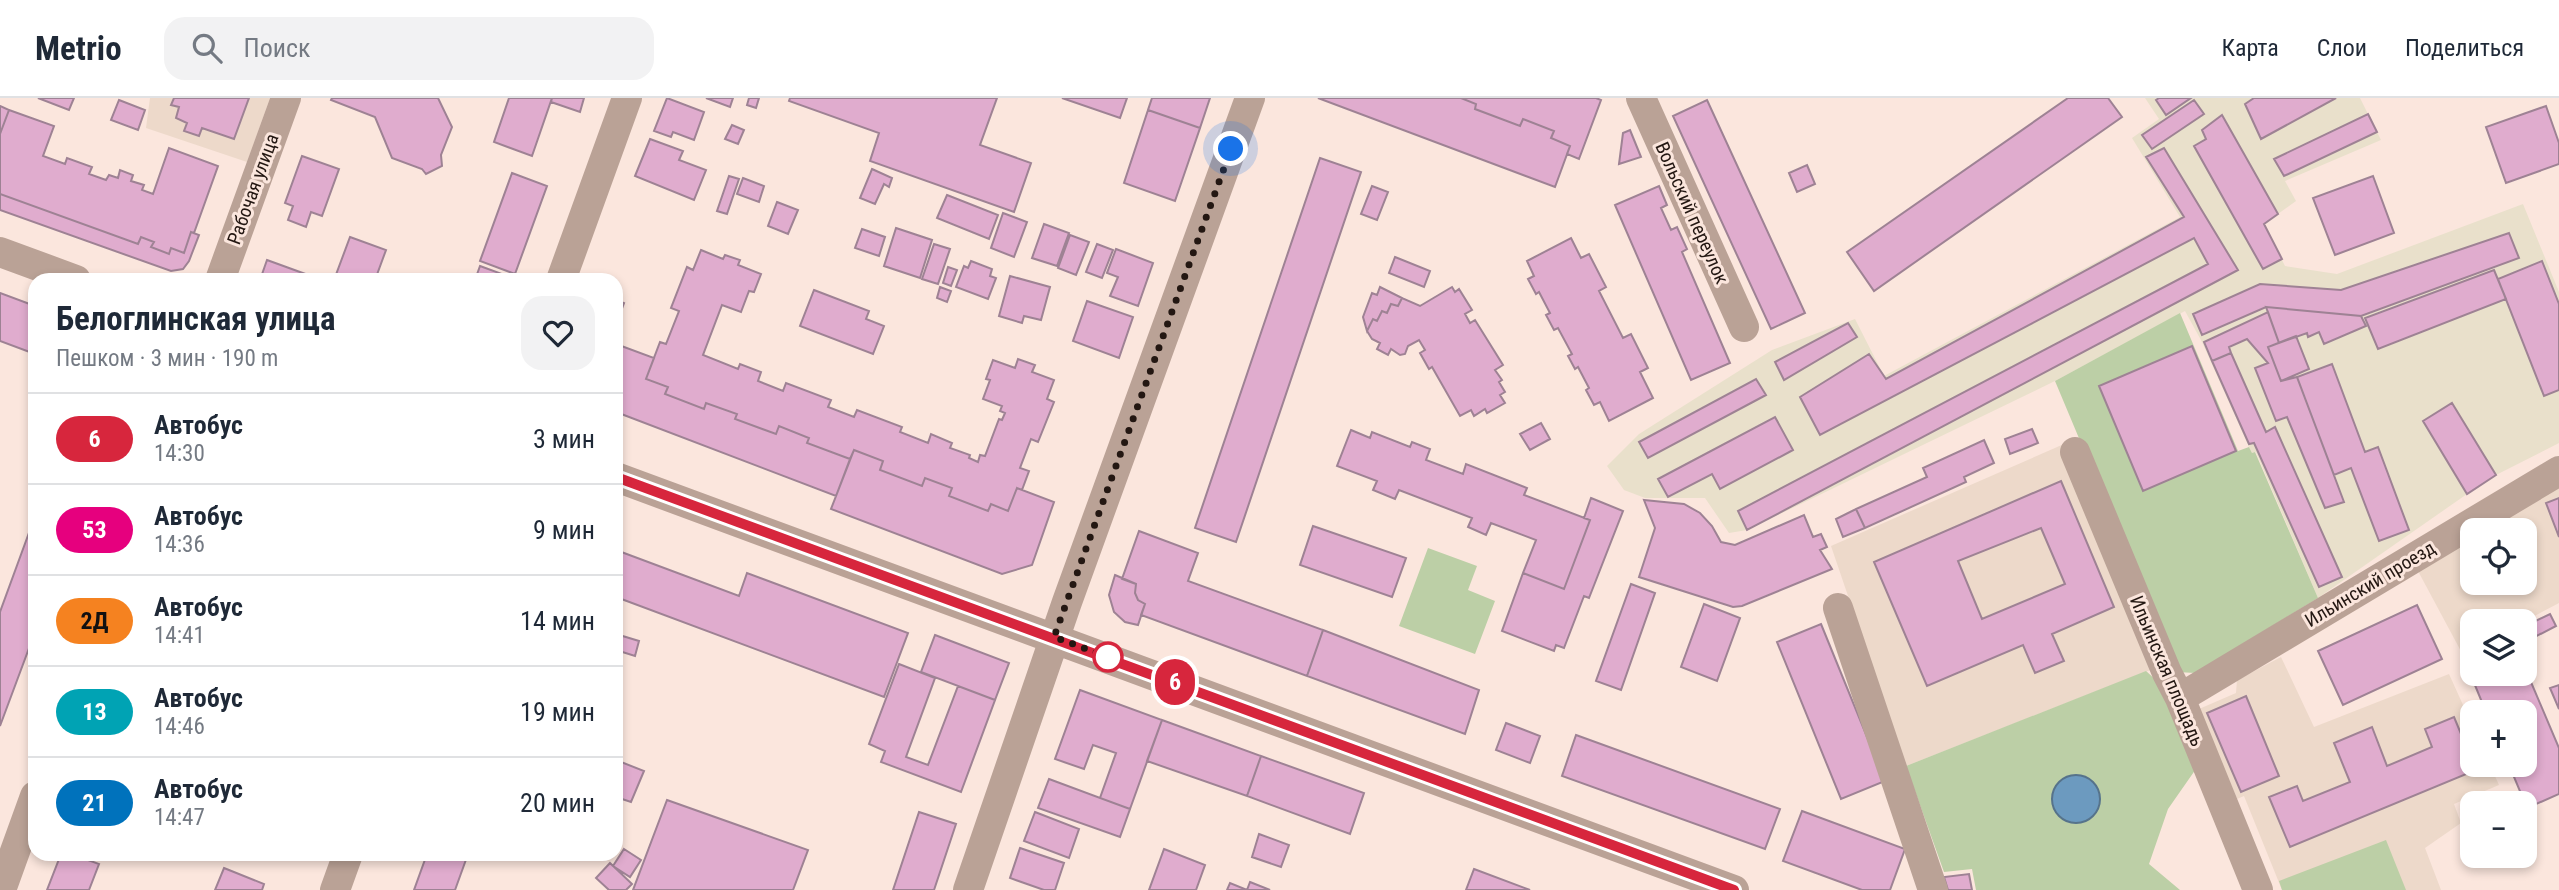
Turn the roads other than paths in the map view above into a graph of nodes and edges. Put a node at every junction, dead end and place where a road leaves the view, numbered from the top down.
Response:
1 (286, 98) edge
2 (626, 98) edge
3 (1250, 98) edge
4 (1641, 98) edge
5 (0, 252) edge
6 (57, 273) edge
7 (223, 273) edge
8 (564, 273) edge
9 (1744, 327) dead end
10 (2075, 452) dead end
11 (2559, 471) edge
12 (623, 480) edge
13 (1838, 608) dead end
14 (1054, 637) junction
15 (2180, 698) junction
16 (28, 815) edge
17 (345, 861) edge
18 (1, 890) edge
19 (335, 890) edge
20 (968, 890) edge
21 (1734, 890) edge
22 (1933, 890) edge
23 (2258, 890) edge

1 - 7 street, Рабочая улица
2 - 8 street
3 - 14 street
4 - 9 street, Вольский переулок
5 - 6 street
10 - 15 street, Ильинская площадь
11 - 15 street, Ильинский проезд
12 - 14 street
13 - 22 street
14 - 20 street
14 - 21 street
15 - 23 street, Ильинская площадь
16 - 18 street
17 - 19 street

